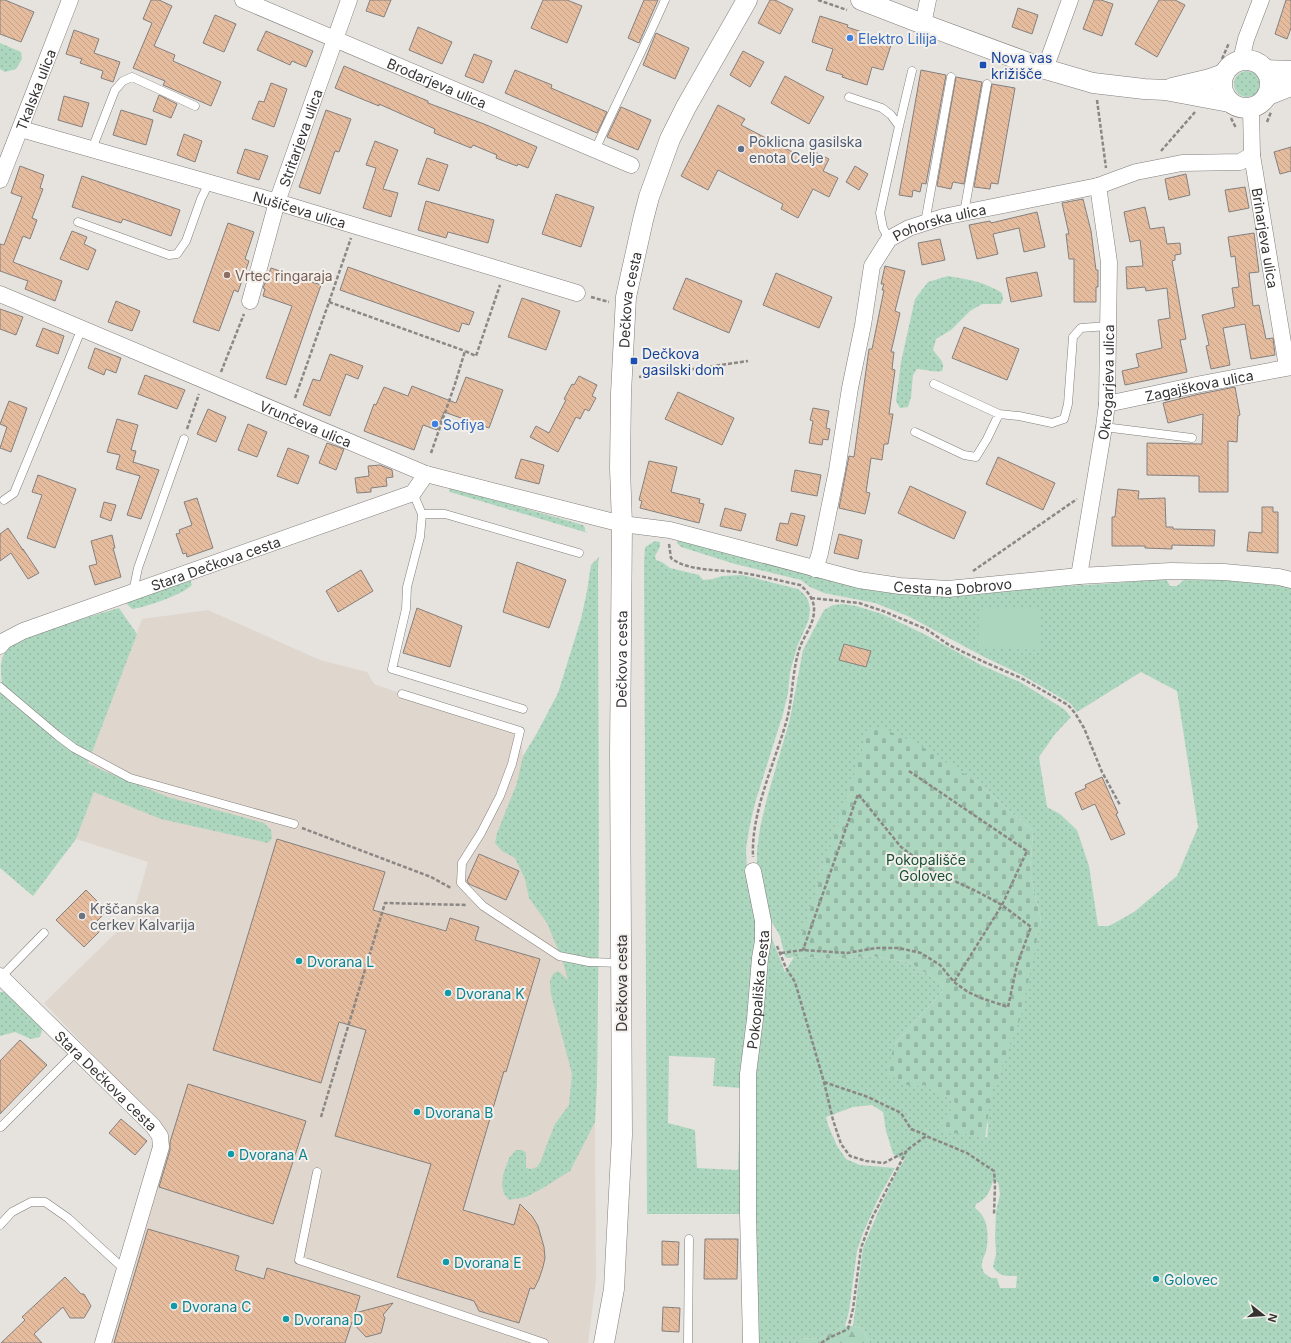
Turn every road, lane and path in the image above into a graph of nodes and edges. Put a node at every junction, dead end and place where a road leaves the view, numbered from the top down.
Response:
1 (70, 0) edge
2 (242, 0) edge
3 (349, 0) edge
4 (665, 0) edge
5 (747, 0) edge
6 (861, 0) edge
7 (928, 0) edge
8 (1070, 0) edge
9 (1261, 0) edge
10 (923, 24) junction
11 (335, 39) junction
12 (1241, 60) junction
13 (1045, 69) junction
14 (1266, 70) junction
15 (912, 71) dead end
16 (1291, 71) edge
17 (1224, 74) junction
18 (951, 77) dead end
19 (988, 84) dead end
20 (1291, 86) edge
21 (1165, 90) junction
22 (1096, 94) dead end
23 (849, 97) dead end
24 (1270, 101) junction
25 (1229, 102) junction
26 (195, 106) dead end
27 (1251, 108) junction
28 (1197, 110) dead end
29 (899, 126) junction
30 (21, 129) junction
31 (1251, 138) junction
32 (92, 149) junction
33 (595, 150) junction
34 (1161, 152) dead end
35 (1252, 155) junction
36 (631, 166) dead end
37 (1107, 172) dead end
38 (0, 180) edge
39 (209, 183) junction
40 (1098, 186) junction
41 (277, 202) junction
42 (964, 213) junction
43 (78, 222) dead end
44 (925, 223) junction
45 (355, 225) junction
46 (889, 239) junction
47 (505, 271) junction
48 (577, 293) joint
49 (0, 294) edge
50 (250, 301) joint
51 (329, 302) junction
52 (626, 306) junction
53 (1108, 326) junction
54 (82, 328) junction
55 (465, 351) junction
56 (748, 361) dead end
57 (1289, 367) edge
58 (639, 377) dead end
59 (210, 382) junction
60 (934, 384) dead end
61 (295, 398) dead end
62 (1107, 404) junction
63 (999, 414) junction
64 (1104, 427) junction
65 (915, 432) dead end
66 (1192, 438) dead end
67 (184, 439) joint
68 (431, 453) dead end
69 (426, 474) junction
70 (413, 493) junction
71 (1078, 499) dead end
72 (4, 500) dead end
73 (422, 514) junction
74 (622, 524) junction
75 (670, 530) junction
76 (579, 554) dead end
77 (815, 569) junction
78 (969, 574) dead end
79 (1079, 576) junction
80 (1291, 580) edge
81 (133, 593) junction
82 (811, 598) junction
83 (0, 646) edge
84 (0, 687) edge
85 (402, 694) dead end
86 (523, 709) dead end
87 (909, 772) dead end
88 (1120, 805) dead end
89 (294, 824) dead end
90 (753, 871) joint
91 (1002, 905) junction
92 (483, 906) junction
93 (763, 921) junction
94 (44, 933) dead end
95 (803, 950) junction
96 (781, 954) junction
97 (621, 963) junction
98 (0, 976) edge
99 (954, 982) junction
100 (77, 1051) junction
101 (824, 1082) junction
102 (321, 1117) dead end
103 (1, 1126) edge
104 (926, 1136) junction
105 (907, 1150) junction
106 (317, 1172) dead end
107 (994, 1214) dead end
108 (0, 1225) edge
109 (689, 1239) dead end
110 (124, 1269) junction
111 (103, 1343) edge
112 (544, 1343) edge
113 (604, 1343) edge
114 (688, 1343) edge
115 (751, 1343) edge
116 (821, 1343) edge

1 - 30 street, Tkalska ulica
2 - 11 street, Brodarjeva ulica
3 - 11 street, Stritarjeva ulica
4 - 33 lane
5 - 52 street, Dečkova cesta
6 - 10 street
7 - 10 street
8 - 13 street
9 - 12 street
10 - 13 street
11 - 33 street, Brodarjeva ulica
11 - 41 street, Stritarjeva ulica
12 - 14 street
12 - 17 street
13 - 21 street
14 - 16 street
14 - 24 street
15 - 29 lane
17 - 21 street
17 - 25 street
18 - 44 lane
19 - 42 lane
20 - 24 street
21 - 25 street
22 - 37 path
23 - 29 lane
24 - 27 street
24 - 31 path
25 - 27 street
26 - 32 lane
27 - 31 street, Brinarjeva ulica
28 - 34 path
29 - 46 lane
30 - 32 street, Nušičeva ulica
30 - 38 street, Tkalska ulica
31 - 35 street, Brinarjeva ulica
32 - 39 street, Nušičeva ulica
33 - 36 street, Brodarjeva ulica
35 - 40 street, Pohorska ulica
35 - 57 street, Brinarjeva ulica
39 - 41 street, Nušičeva ulica
39 - 43 lane
40 - 42 street, Pohorska ulica
40 - 53 street, Okrogarjeva ulica
41 - 45 street, Nušičeva ulica
41 - 50 street, Stritarjeva ulica
42 - 44 street, Pohorska ulica
44 - 46 street, Pohorska ulica
45 - 47 street, Nušičeva ulica
45 - 51 path
46 - 77 street, Pohorska ulica
47 - 48 street, Nušičeva ulica
47 - 55 path
48 - 52 path
49 - 54 street, Vrunčeva ulica
50 - 59 path
51 - 55 path
51 - 61 path
52 - 74 street, Dečkova cesta
53 - 62 street, Okrogarjeva ulica
53 - 63 lane
54 - 59 street, Vrunčeva ulica
54 - 72 lane
55 - 68 path
56 - 58 path
57 - 62 street, Zagajškova ulica
59 - 67 path
59 - 69 street, Vrunčeva ulica
60 - 63 lane
62 - 64 street, Okrogarjeva ulica
63 - 65 lane
64 - 66 lane
64 - 79 street, Okrogarjeva ulica
67 - 81 lane
69 - 70 street
69 - 74 street, Vrunčeva ulica
70 - 73 lane
70 - 81 street, Stara Dečkova cesta
71 - 78 path
73 - 76 lane
73 - 86 lane
74 - 75 street, Cesta na Dobrovo
74 - 97 street, Dečkova cesta
75 - 77 street, Cesta na Dobrovo
75 - 82 path
77 - 79 street, Cesta na Dobrovo
79 - 80 street, Cesta na Dobrovo
81 - 83 street, Stara Dečkova cesta
82 - 88 path
82 - 90 path
84 - 89 lane
85 - 92 lane
87 - 91 path
90 - 93 street, Pokopališka cesta
91 - 95 path
91 - 99 path
91 - 99 path
92 - 97 lane
92 - 102 path
93 - 96 path
93 - 115 street, Pokopališka cesta
94 - 98 lane
95 - 96 path
95 - 99 path
96 - 101 path
97 - 113 street, Dečkova cesta
98 - 100 street, Stara Dečkova cesta
100 - 103 lane
100 - 110 street, Stara Dečkova cesta
101 - 104 path
101 - 105 path
104 - 105 path
104 - 107 path
105 - 116 path
106 - 112 lane
108 - 110 lane
109 - 114 lane
110 - 111 street, Stara Dečkova cesta

